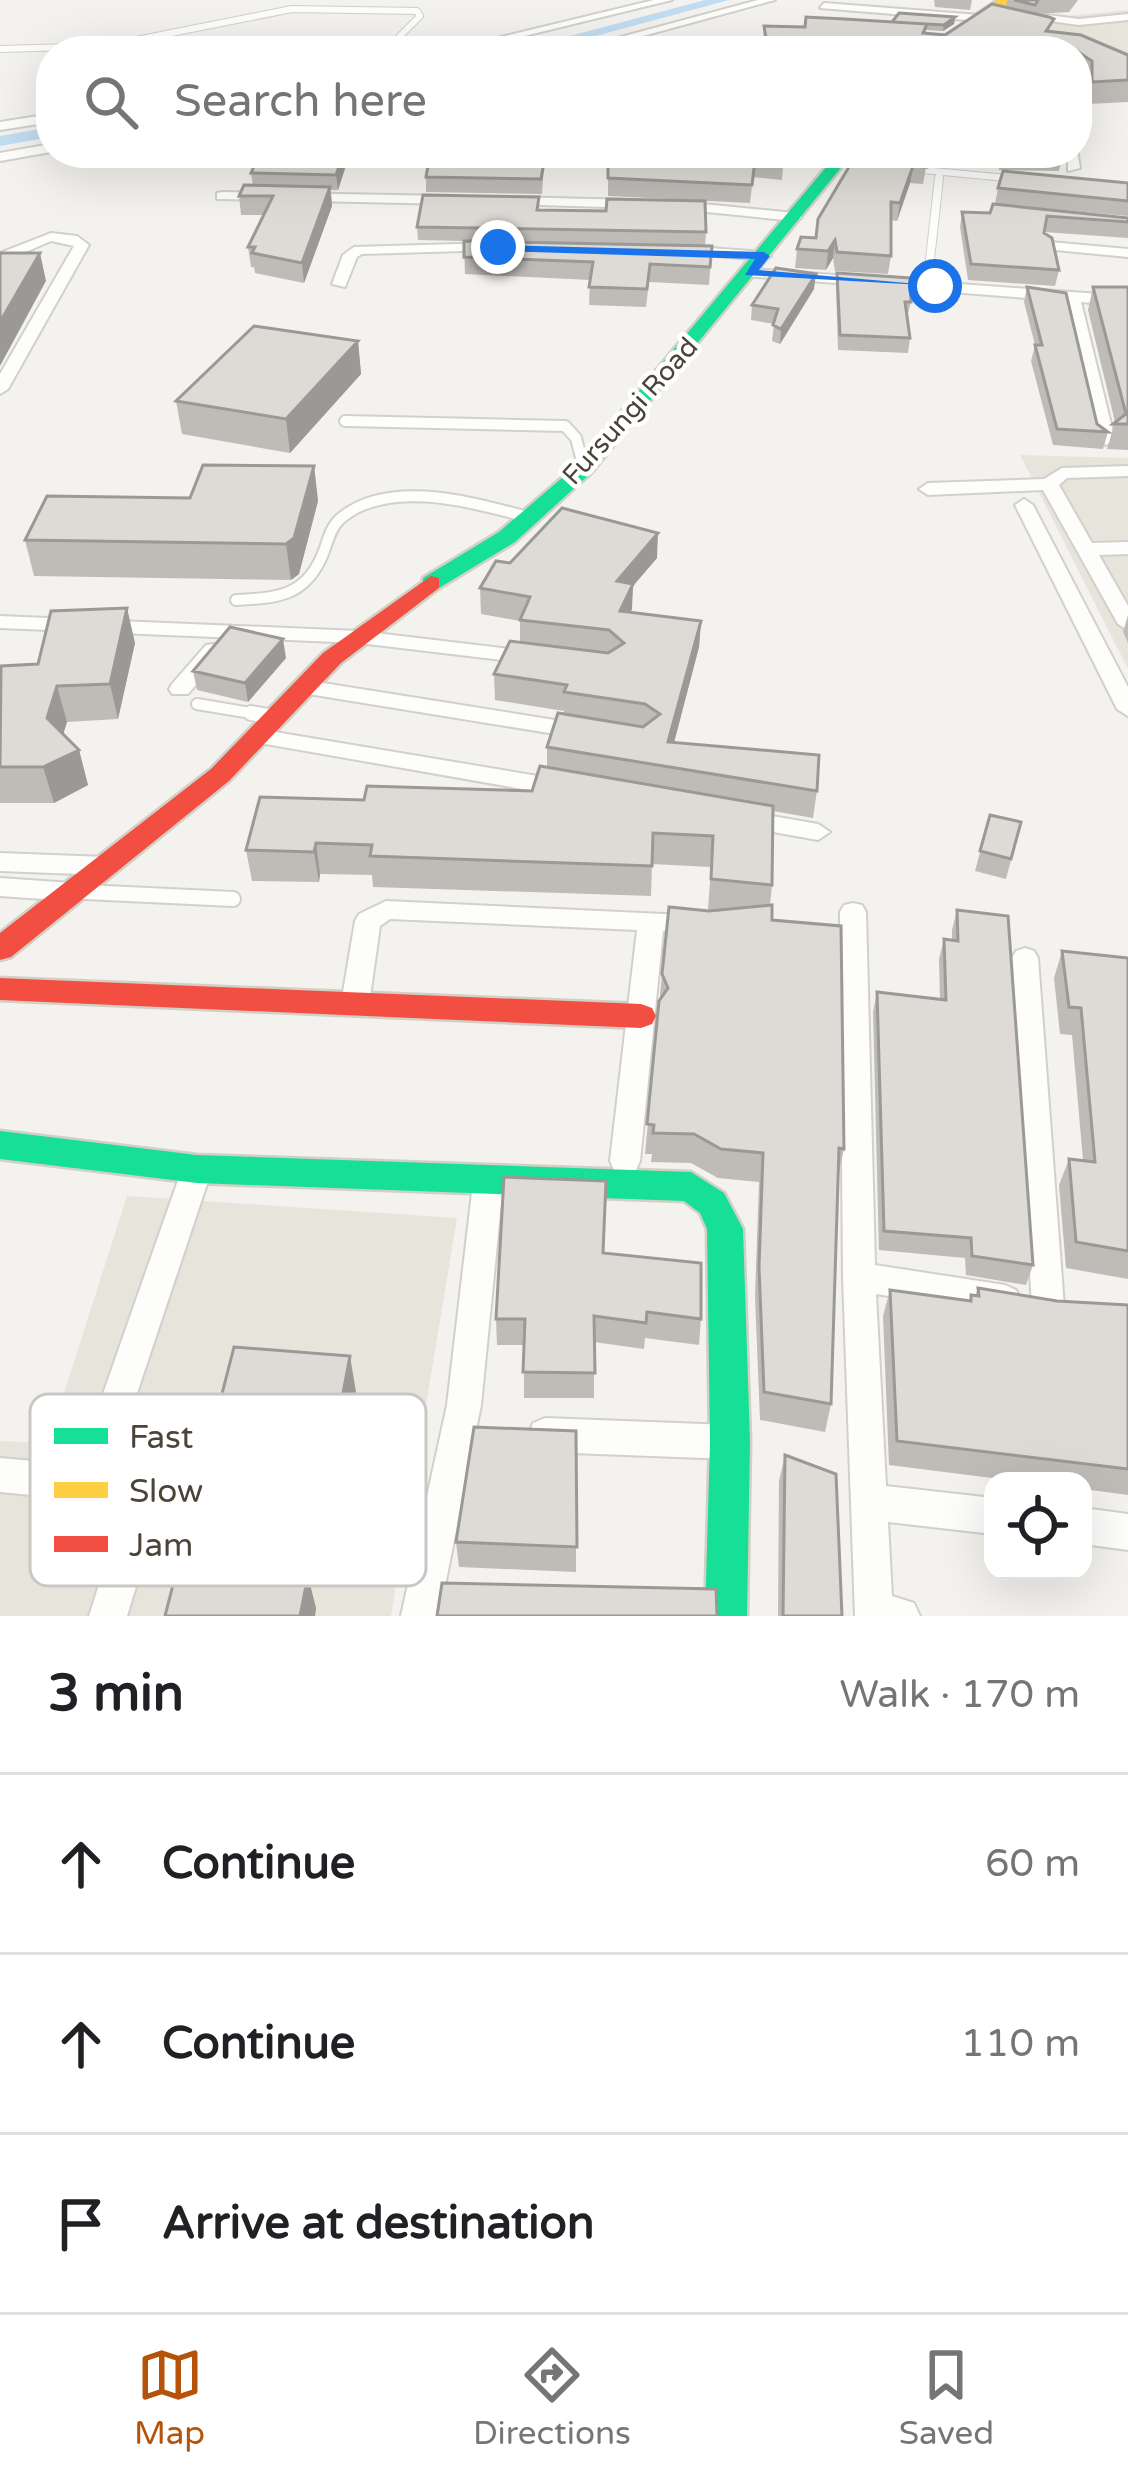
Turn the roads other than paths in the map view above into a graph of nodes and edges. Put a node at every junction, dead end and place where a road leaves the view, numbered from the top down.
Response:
1 (668, 0) edge
2 (770, 0) edge
3 (824, 6) dead end
4 (990, 11) edge
5 (1128, 16) edge
6 (1128, 31) edge
7 (155, 36) edge
8 (400, 36) edge
9 (513, 36) edge
10 (632, 36) edge
11 (946, 36) edge
12 (36, 48) edge
13 (0, 49) edge
14 (36, 120) edge
15 (0, 126) edge
16 (36, 151) edge
17 (0, 157) edge
18 (839, 168) edge
19 (900, 168) edge
20 (940, 172) junction
21 (1028, 180) edge
22 (222, 196) dead end
23 (475, 201) edge
24 (497, 201) edge
25 (795, 217) junction
26 (1050, 246) edge
27 (519, 248) edge
28 (660, 250) edge
29 (1128, 253) edge
30 (0, 259) edge
31 (757, 264) junction
32 (340, 284) dead end
33 (927, 286) junction
34 (1072, 296) junction
35 (1128, 301) edge
36 (0, 389) edge
37 (345, 421) dead end
38 (1106, 440) edge
39 (584, 469) junction
40 (1128, 471) edge
41 (1049, 484) junction
42 (928, 489) dead end
43 (1024, 506) dead end
44 (529, 517) junction
45 (1128, 548) edge
46 (1083, 550) junction
47 (236, 600) dead end
48 (1127, 618) edge
49 (0, 622) edge
50 (22, 637) dead end
51 (219, 643) junction
52 (349, 645) junction
53 (563, 661) edge
54 (304, 687) junction
55 (188, 696) joint
56 (1128, 709) edge
57 (266, 727) junction
58 (621, 738) edge
59 (584, 792) edge
60 (724, 816) edge
61 (818, 832) dead end
62 (0, 862) edge
63 (105, 866) junction
64 (0, 887) edge
65 (72, 892) junction
66 (233, 898) dead end
67 (853, 912) dead end
68 (651, 921) junction
69 (735, 925) edge
70 (0, 949) edge
71 (1025, 958) dead end
72 (0, 989) edge
73 (355, 1004) junction
74 (640, 1016) junction
75 (0, 1146) edge
76 (625, 1161) dead end
77 (197, 1169) junction
78 (488, 1184) junction
79 (859, 1277) junction
80 (1048, 1307) junction
81 (1088, 1310) edge
82 (120, 1394) edge
83 (458, 1432) junction
84 (730, 1442) junction
85 (0, 1475) edge
86 (30, 1478) edge
87 (869, 1502) junction
88 (984, 1515) edge
89 (1092, 1527) edge
90 (1128, 1532) edge
91 (117, 1586) edge
92 (472, 1591) edge
93 (680, 1600) edge
94 (423, 1603) edge
95 (726, 1609) edge
96 (883, 1615) edge
97 (108, 1616) edge

1 - 9 street
2 - 10 street
3 - 4 street
4 - 5 street
4 - 6 street
4 - 11 street
7 - 8 lane
12 - 13 lane
14 - 15 street
16 - 17 street
18 - 25 street, Fursungi Road
19 - 20 lane
20 - 21 lane
20 - 33 lane
22 - 23 street
24 - 25 street
25 - 31 street, Fursungi Road
26 - 29 street
27 - 32 street
28 - 31 street
30 - 36 street
31 - 33 street
31 - 39 street, Fursungi Road
33 - 34 street
34 - 35 street
34 - 38 street
37 - 39 lane
39 - 44 street, Fursungi Road
40 - 41 street
41 - 42 street
41 - 46 street
43 - 56 street
44 - 47 lane
44 - 52 street, Fursungi Road
45 - 46 street
46 - 48 street
49 - 52 street
50 - 51 street
51 - 52 street
51 - 55 street
52 - 53 street
52 - 54 street, Fursungi Road
54 - 57 street, Fursungi Road
54 - 58 street
55 - 57 lane
57 - 59 street
57 - 63 street, Fursungi Road
60 - 61 street
62 - 63 street
63 - 65 street, Fursungi Road
64 - 65 street
65 - 66 lane
65 - 70 street, Fursungi Road
67 - 79 street
68 - 69 street
68 - 73 street
68 - 74 street
71 - 80 street
72 - 73 street
73 - 74 street
74 - 76 street
75 - 77 street
77 - 78 street
77 - 82 street
78 - 83 street
78 - 84 street
79 - 80 street
79 - 87 street
80 - 81 street
83 - 84 street
83 - 94 street
84 - 95 street
85 - 86 street
87 - 88 street
87 - 96 street
89 - 90 street
91 - 97 street
92 - 94 street
93 - 95 street

